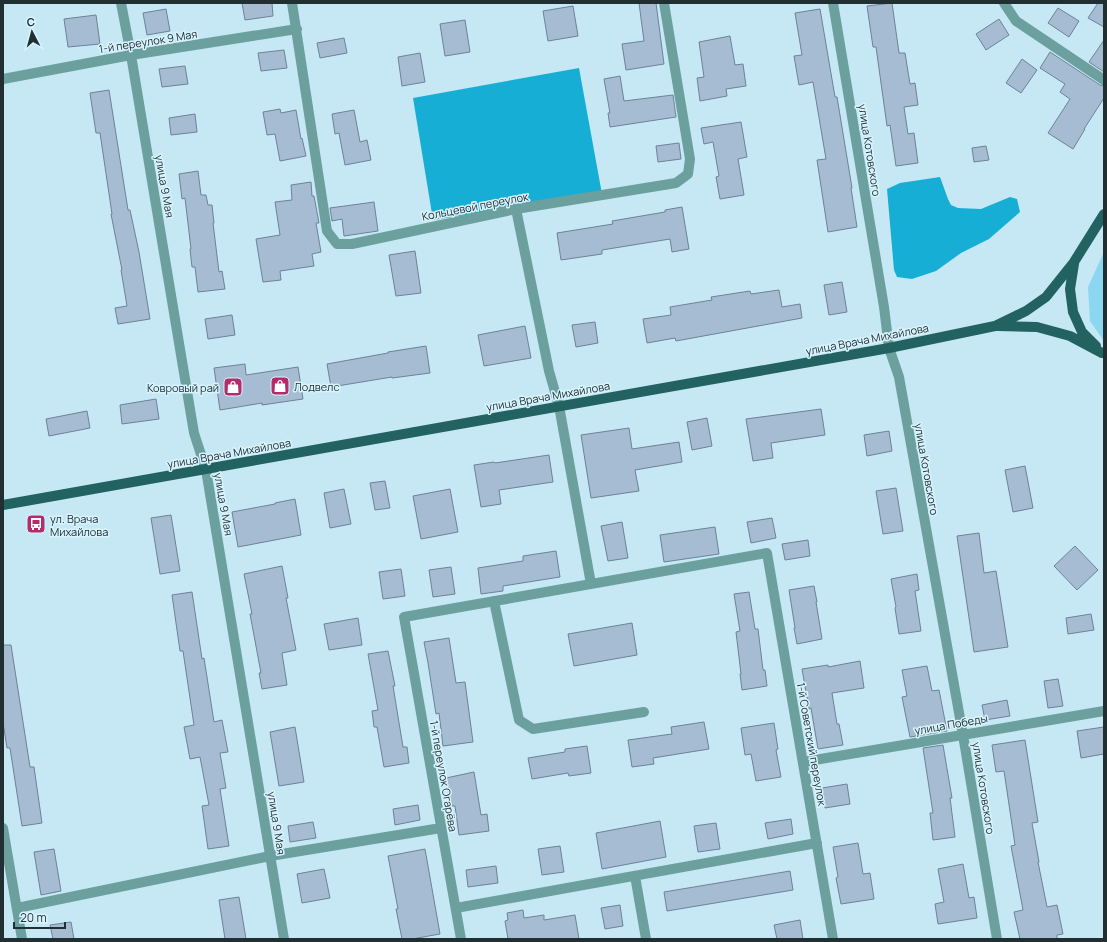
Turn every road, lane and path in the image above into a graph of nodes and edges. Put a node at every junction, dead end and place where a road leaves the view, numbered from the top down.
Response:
1 (121, 3) edge
2 (292, 3) edge
3 (664, 3) edge
4 (833, 3) edge
5 (1004, 3) edge
6 (297, 29) junction
7 (130, 55) junction
8 (3, 79) edge
9 (1104, 80) edge
10 (516, 209) junction
11 (1104, 214) edge
12 (1074, 262) junction
13 (995, 326) junction
14 (889, 348) junction
15 (1103, 354) edge
16 (559, 406) junction
17 (206, 470) junction
18 (3, 505) edge
19 (591, 584) junction
20 (494, 601) junction
21 (1104, 711) edge
22 (644, 712) dead end
23 (963, 735) junction
24 (803, 762) junction
25 (3, 828) edge
26 (441, 828) junction
27 (817, 843) junction
28 (270, 856) junction
29 (635, 876) junction
30 (17, 908) junction
31 (456, 908) junction
32 (22, 939) edge
33 (284, 939) edge
34 (462, 939) edge
35 (646, 939) edge
36 (833, 939) edge
37 (997, 939) edge

1 - 7 street, улица 9 Мая
2 - 6 street, Кольцевой переулок
3 - 10 street, Кольцевой переулок
4 - 14 street, улица Котовского
5 - 9 street
6 - 7 street, 1-й переулок 9 Мая
6 - 10 street, Кольцевой переулок
7 - 8 street, 1-й переулок 9 Мая
7 - 17 street, улица 9 Мая
10 - 16 street
11 - 12 main road, улица Врача Михайлова
12 - 13 main road, улица Врача Михайлова
12 - 15 main road
13 - 14 main road, улица Врача Михайлова
13 - 15 main road
14 - 16 main road, улица Врача Михайлова
14 - 23 street, улица Котовского
16 - 17 main road, улица Врача Михайлова
16 - 19 street
17 - 18 main road, улица Врача Михайлова
17 - 28 street, улица 9 Мая
19 - 20 street
19 - 24 street, 1-й Советский переулок
20 - 22 street
20 - 26 street, 1-й переулок Огарёва
21 - 23 street, улица Победы
23 - 24 street, улица Победы
23 - 37 street, улица Котовского
24 - 27 street, 1-й Советский переулок
25 - 30 street
26 - 28 street
26 - 31 street, 1-й переулок Огарёва
27 - 29 street
27 - 36 street, 1-й Советский переулок
28 - 30 street
28 - 33 street, улица 9 Мая
29 - 31 street
29 - 35 street
30 - 32 street
31 - 34 street, 1-й переулок Огарёва

